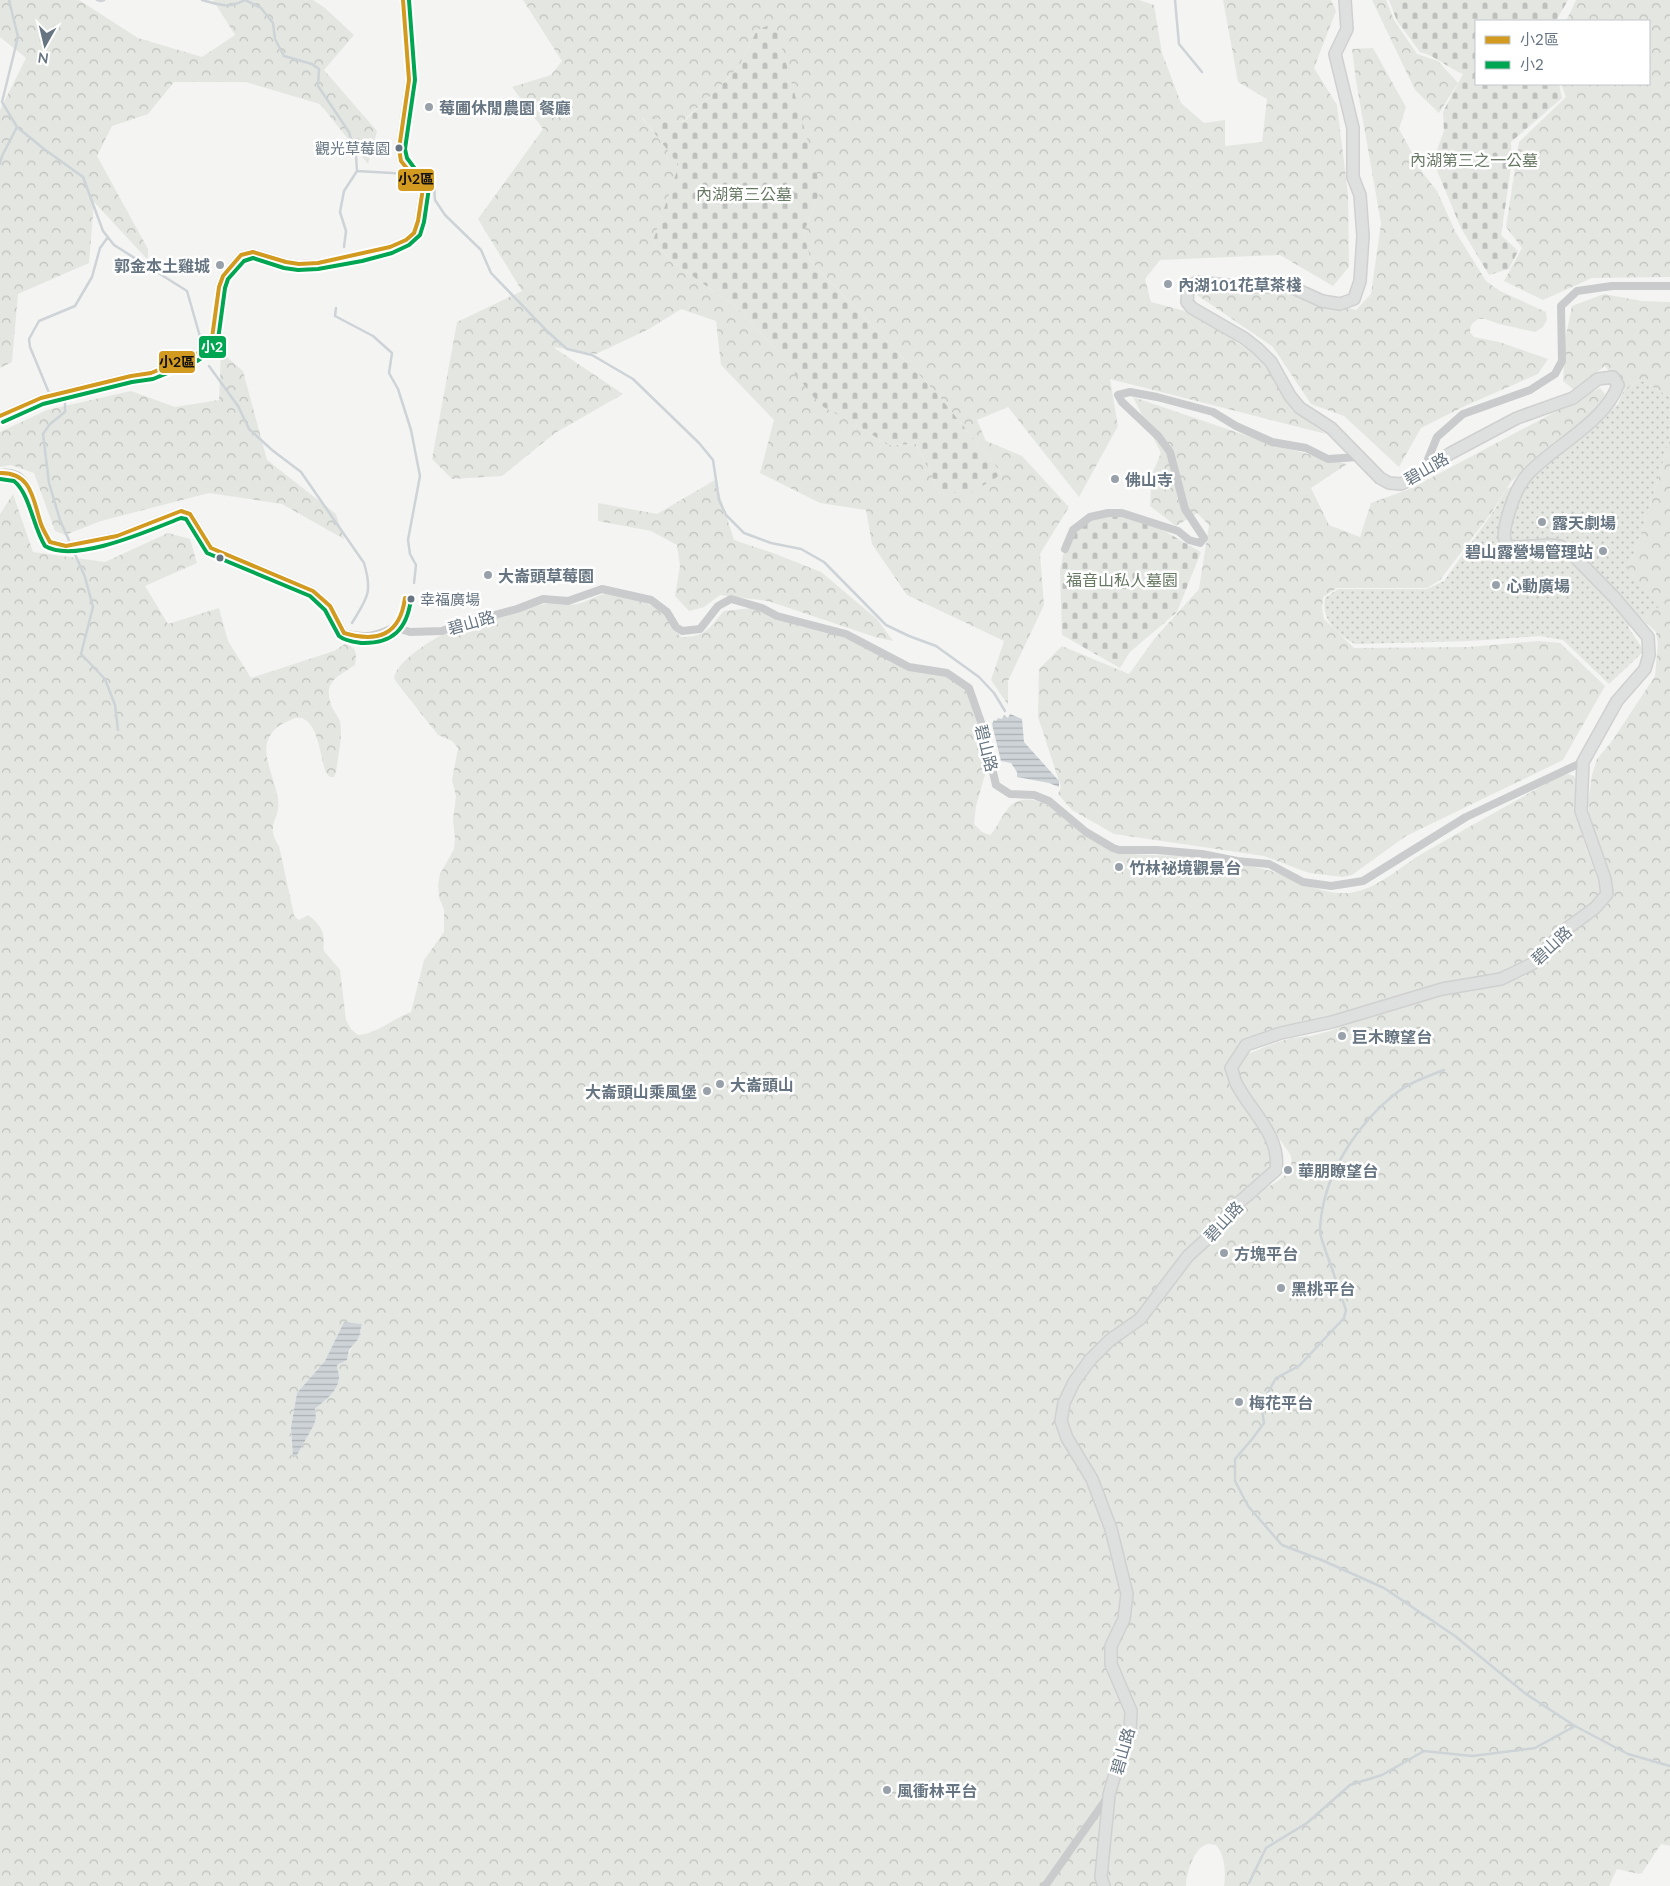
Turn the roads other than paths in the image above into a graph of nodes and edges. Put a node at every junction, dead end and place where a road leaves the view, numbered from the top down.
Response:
1 (403, 0) edge
2 (1345, 0) edge
3 (1670, 286) edge
4 (0, 416) edge
5 (1358, 457) junction
6 (1424, 469) junction
7 (0, 473) edge
8 (1066, 549) dead end
9 (1583, 762) junction
10 (1109, 1795) junction
11 (1045, 1886) edge
12 (1104, 1886) edge

1 - 4 street
2 - 5 street, 碧山路
3 - 6 street
5 - 6 street, 碧山路
5 - 8 street
6 - 9 street, 碧山路
7 - 9 street, 碧山路
9 - 10 street, 碧山路
10 - 11 street
10 - 12 street, 碧山路

